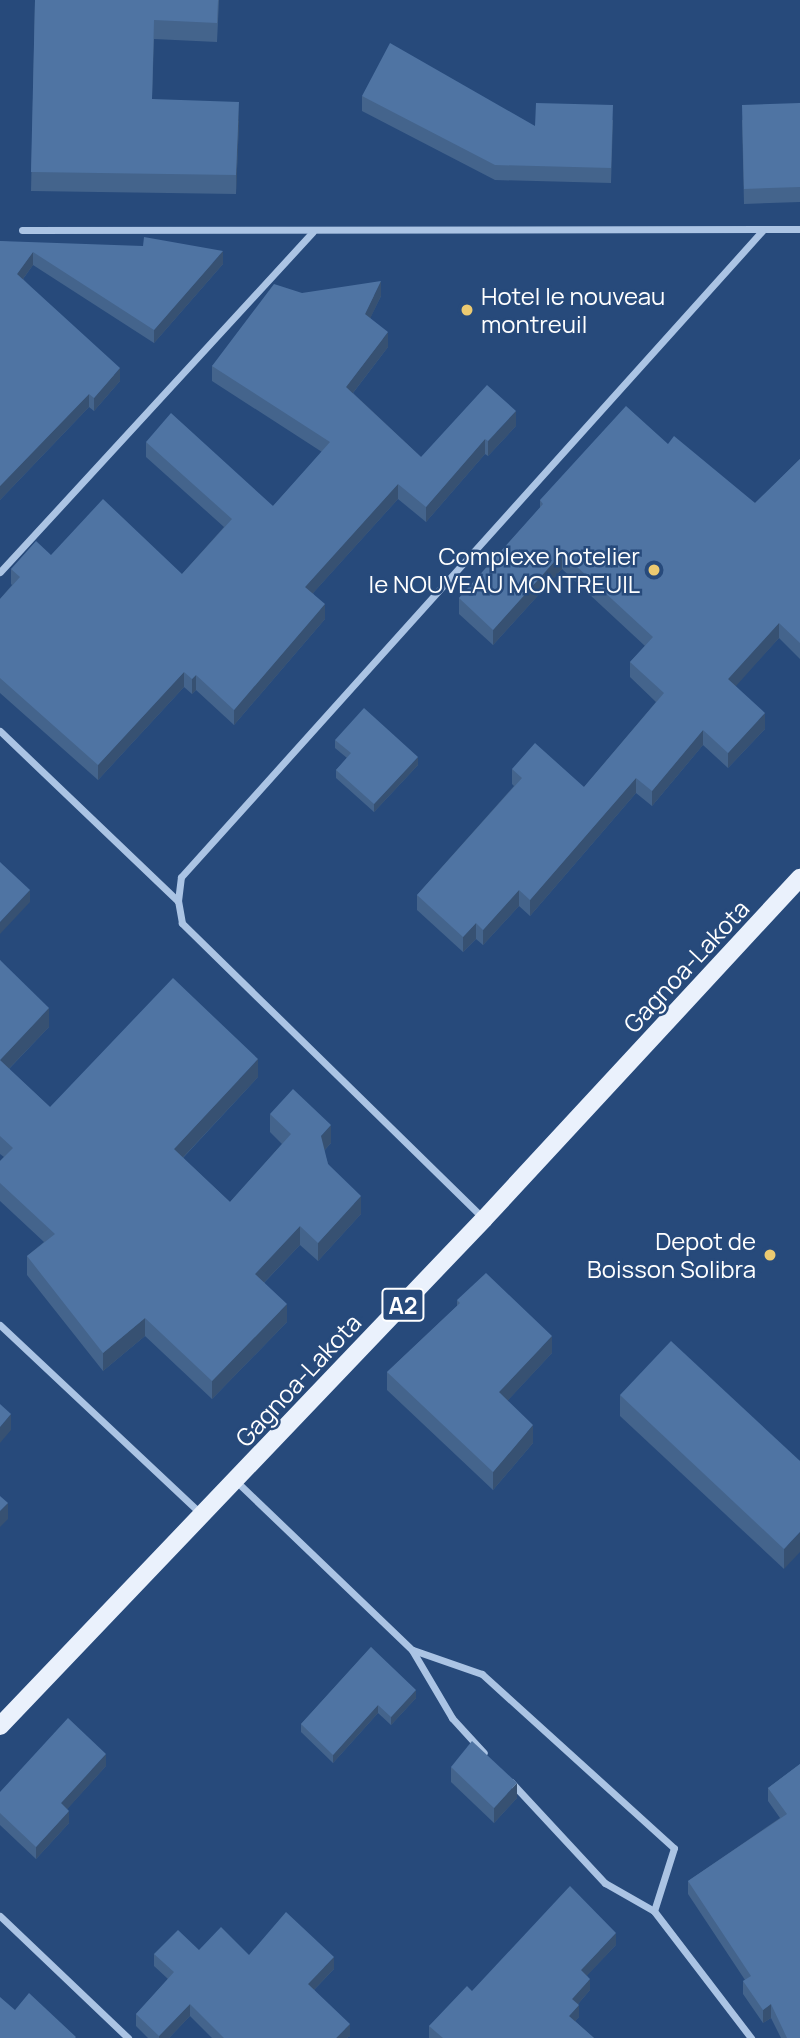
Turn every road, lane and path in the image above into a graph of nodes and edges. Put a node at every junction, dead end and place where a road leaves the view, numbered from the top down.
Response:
1 (800, 229) edge
2 (22, 230) dead end
3 (763, 230) junction
4 (313, 232) junction
5 (0, 572) edge
6 (0, 731) edge
7 (800, 878) edge
8 (178, 901) junction
9 (484, 1219) junction
10 (0, 1325) edge
11 (236, 1481) junction
12 (202, 1515) junction
13 (412, 1650) junction
14 (0, 1726) edge
15 (488, 1757) edge
16 (506, 1776) edge
17 (654, 1911) junction
18 (0, 1916) edge
19 (128, 2038) edge
20 (751, 2038) edge

1 - 3 street
2 - 4 street
3 - 4 street
3 - 8 street
4 - 5 street
6 - 8 street
7 - 9 main road, Gagnoa-Lakota / A2
8 - 9 street
9 - 11 main road, Gagnoa-Lakota / A2
10 - 12 street
11 - 12 main road, Gagnoa-Lakota / A2
11 - 13 street
12 - 14 main road, Gagnoa-Lakota / A2
13 - 15 street
13 - 17 street
16 - 17 street
17 - 20 street
18 - 19 street

